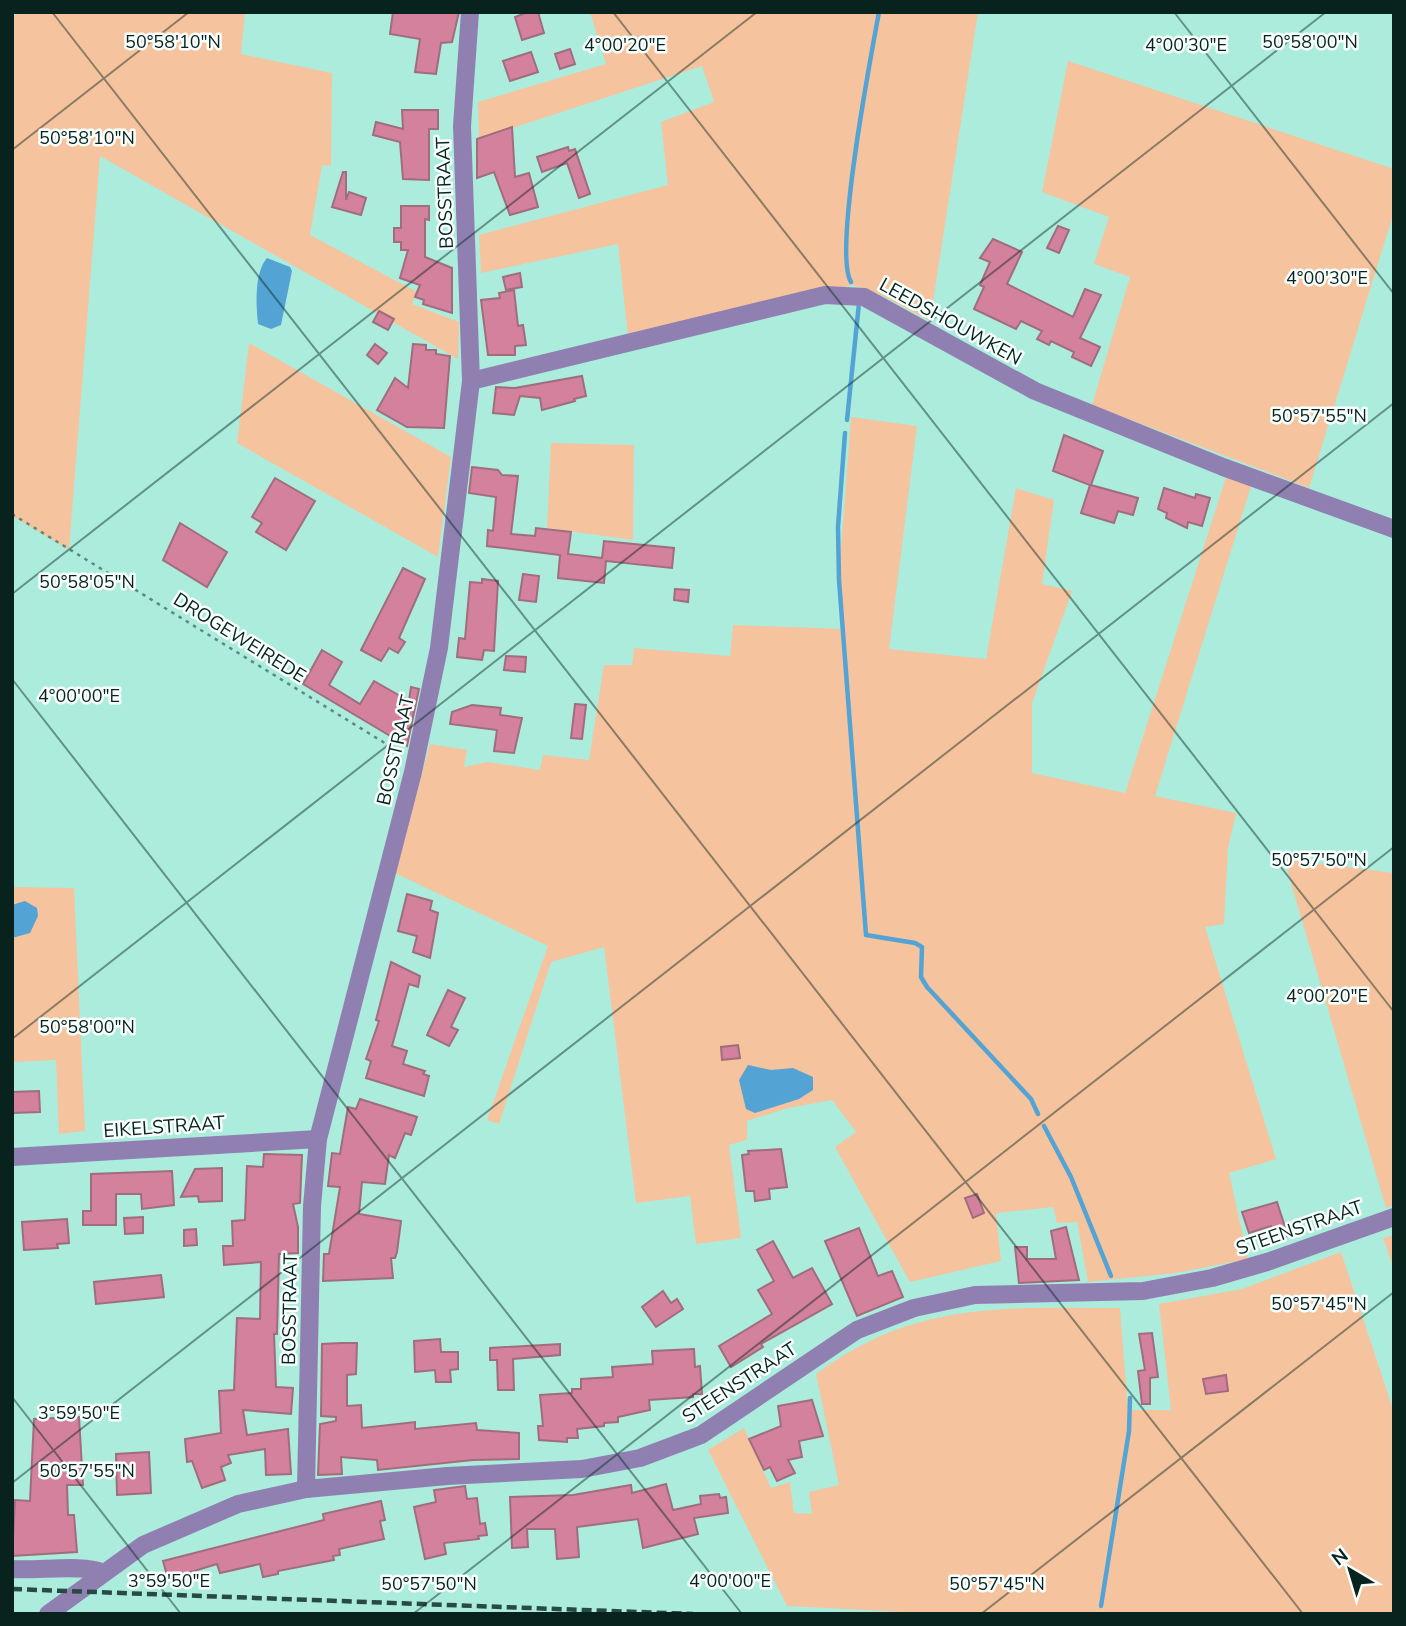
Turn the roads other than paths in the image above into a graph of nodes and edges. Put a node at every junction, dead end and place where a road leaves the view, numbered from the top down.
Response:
1 (470, 12) edge
2 (471, 381) junction
3 (1394, 528) edge
4 (318, 1139) junction
5 (12, 1157) edge
6 (1394, 1217) edge
7 (306, 1489) junction
8 (12, 1569) edge
9 (101, 1573) junction
10 (47, 1614) edge

1 - 2 street, BOSSTRAAT
2 - 3 street, LEEDSHOUWKEN
2 - 4 street, BOSSTRAAT
4 - 5 street, EIKELSTRAAT
4 - 7 street, BOSSTRAAT
6 - 7 street, STEENSTRAAT
7 - 9 street, STEENSTRAAT
8 - 9 street
9 - 10 street, STEENSTRAAT

